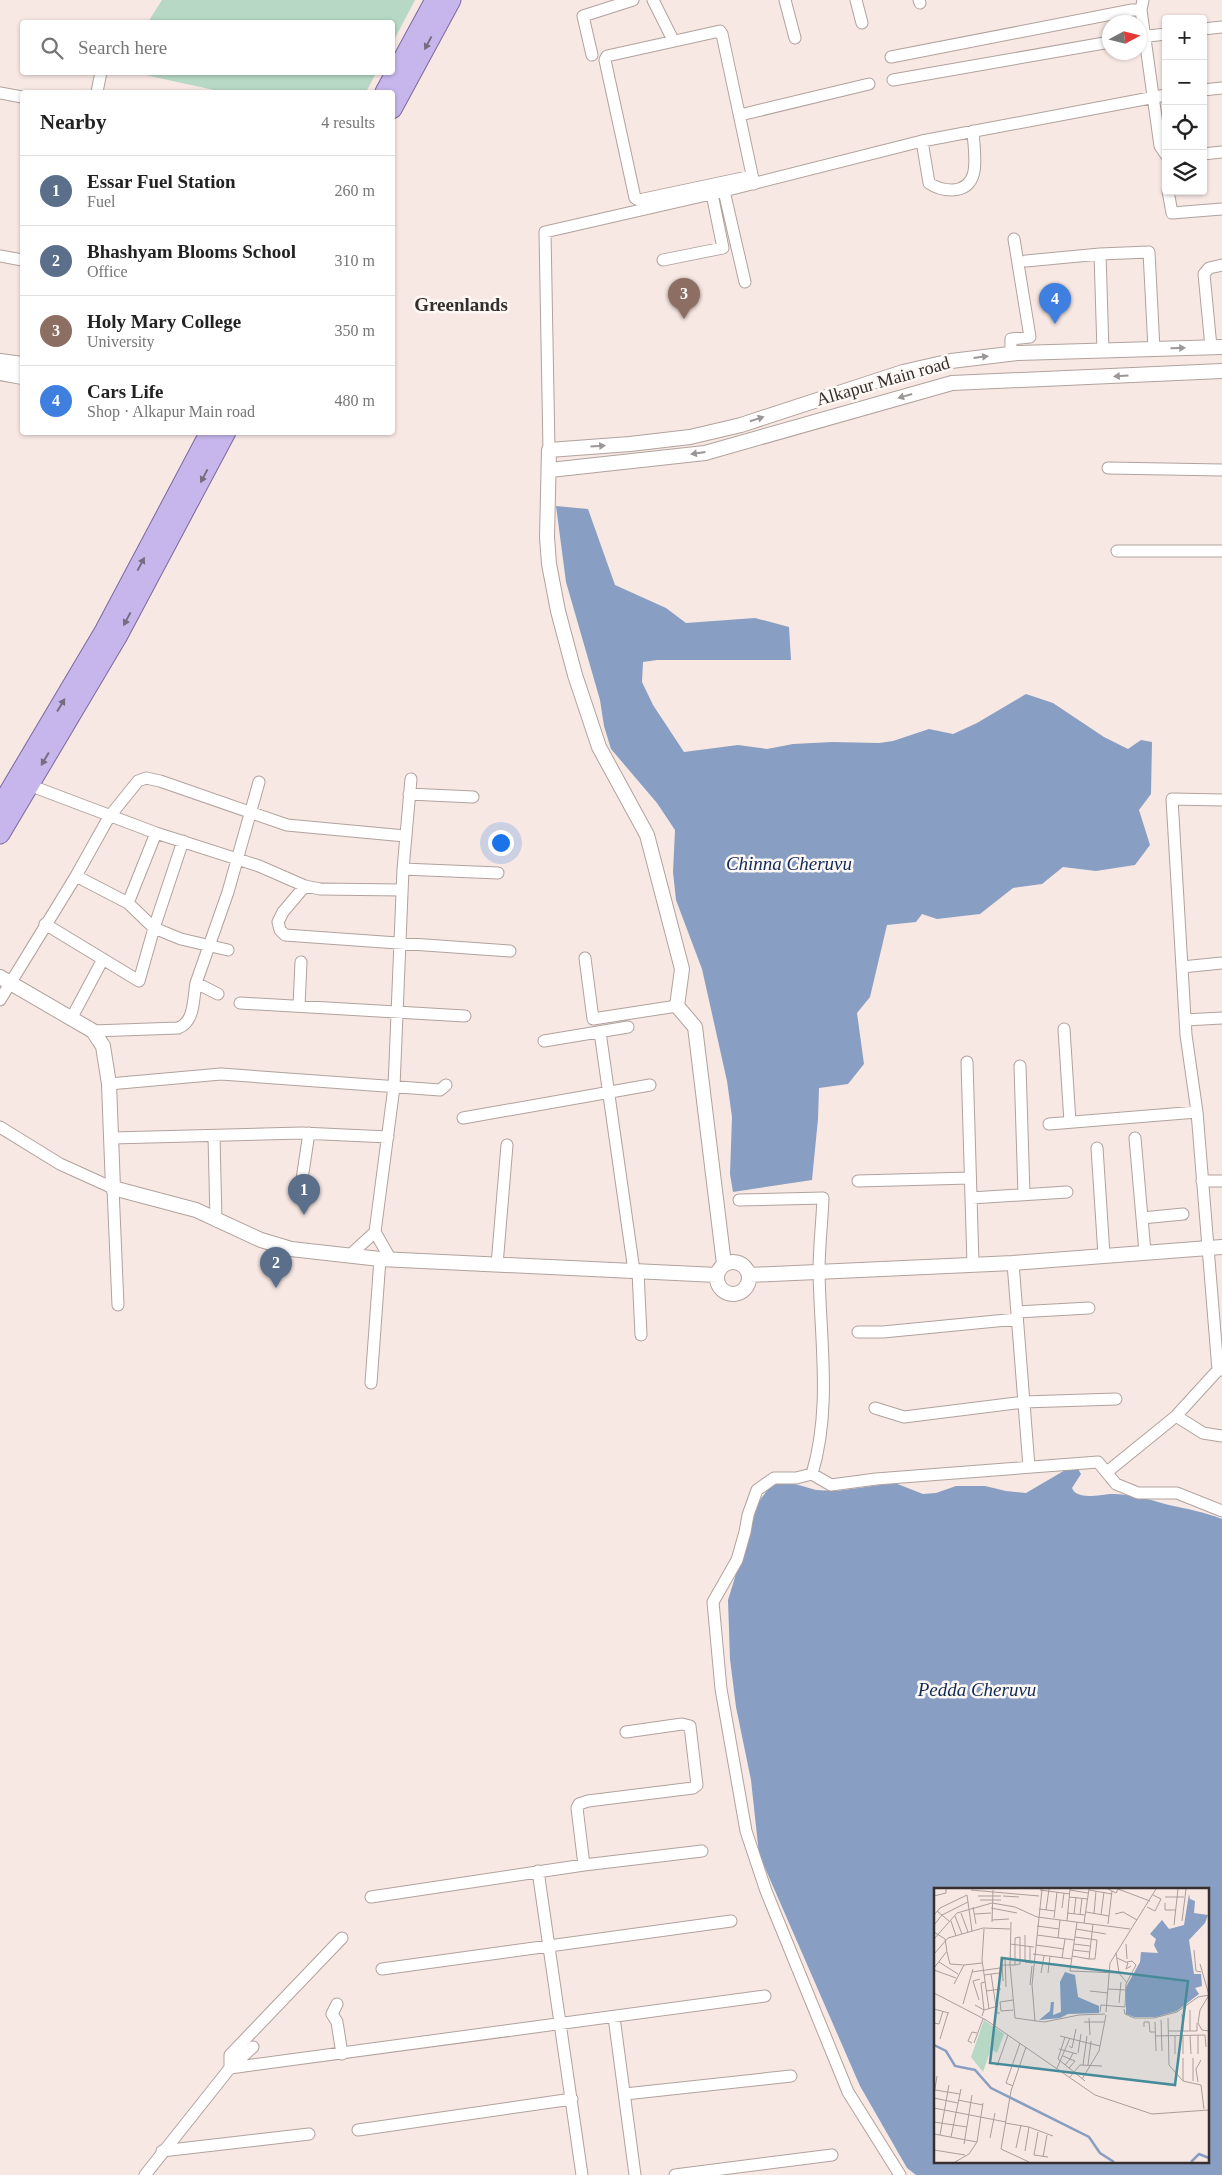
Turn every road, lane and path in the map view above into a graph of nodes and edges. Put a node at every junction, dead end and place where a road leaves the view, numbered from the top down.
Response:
1 (435, 0) edge
2 (451, 0) edge
3 (633, 0) edge
4 (653, 0) edge
5 (785, 0) edge
6 (856, 0) edge
7 (1142, 5) edge
8 (862, 23) dead end
9 (1222, 27) edge
10 (1207, 29) edge
11 (1162, 34) edge
12 (1147, 36) edge
13 (796, 38) dead end
14 (673, 40) junction
15 (1102, 43) edge
16 (592, 55) dead end
17 (891, 57) dead end
18 (1146, 60) edge
19 (395, 74) edge
20 (100, 75) edge
21 (394, 75) edge
22 (893, 80) dead end
23 (869, 84) dead end
24 (1222, 88) edge
25 (97, 90) edge
26 (386, 90) edge
27 (1207, 90) edge
28 (0, 93) edge
29 (1162, 95) edge
30 (1153, 96) junction
31 (20, 97) edge
32 (395, 103) edge
33 (740, 115) junction
34 (973, 131) junction
35 (922, 141) junction
36 (1162, 150) edge
37 (1222, 152) edge
38 (1207, 154) edge
39 (753, 180) junction
40 (724, 191) junction
41 (712, 194) junction
42 (1169, 195) edge
43 (1222, 209) edge
44 (1014, 239) dead end
45 (1100, 254) junction
46 (0, 256) edge
47 (20, 260) edge
48 (663, 260) dead end
49 (1026, 261) dead end
50 (1222, 265) edge
51 (745, 282) dead end
52 (1222, 323) edge
53 (1210, 324) junction
54 (1216, 347) edge
55 (1154, 349) junction
56 (1103, 351) junction
57 (1011, 354) junction
58 (0, 361) edge
59 (20, 364) edge
60 (938, 364) junction
61 (1222, 371) edge
62 (0, 373) edge
63 (20, 377) edge
64 (944, 385) junction
65 (208, 435) edge
66 (224, 435) edge
67 (549, 450) junction
68 (1108, 468) dead end
69 (550, 470) junction
70 (1222, 470) edge
71 (1117, 551) dead end
72 (1222, 551) edge
73 (411, 779) dead end
74 (259, 782) dead end
75 (29, 785) junction
76 (409, 794) junction
77 (473, 797) dead end
78 (1222, 800) edge
79 (0, 807) edge
80 (250, 813) junction
81 (109, 817) junction
82 (156, 833) junction
83 (0, 834) edge
84 (405, 836) junction
85 (182, 841) junction
86 (238, 858) junction
87 (403, 869) junction
88 (498, 873) dead end
89 (76, 876) junction
90 (305, 886) junction
91 (402, 890) junction
92 (128, 903) junction
93 (46, 924) junction
94 (154, 928) junction
95 (400, 942) junction
96 (210, 945) junction
97 (228, 950) dead end
98 (510, 951) dead end
99 (585, 958) dead end
100 (104, 959) junction
101 (301, 962) dead end
102 (1222, 963) edge
103 (1182, 966) junction
104 (5, 980) edge
105 (196, 983) junction
106 (218, 994) dead end
107 (0, 1000) edge
108 (240, 1003) dead end
109 (299, 1006) junction
110 (677, 1006) junction
111 (398, 1012) junction
112 (465, 1016) dead end
113 (1222, 1018) edge
114 (71, 1019) junction
115 (1185, 1020) junction
116 (628, 1027) dead end
117 (1064, 1028) dead end
118 (93, 1031) junction
119 (600, 1032) junction
120 (544, 1041) dead end
121 (967, 1062) dead end
122 (1020, 1066) dead end
123 (109, 1084) junction
124 (446, 1085) dead end
125 (650, 1085) dead end
126 (394, 1087) junction
127 (609, 1092) junction
128 (1197, 1112) junction
129 (463, 1118) dead end
130 (1070, 1122) junction
131 (1050, 1124) dead end
132 (0, 1127) edge
133 (309, 1133) junction
134 (214, 1136) junction
135 (388, 1137) junction
136 (112, 1138) junction
137 (1135, 1138) dead end
138 (506, 1145) dead end
139 (1098, 1148) dead end
140 (970, 1178) junction
141 (302, 1179) dead end
142 (1202, 1180) junction
143 (858, 1181) dead end
144 (1222, 1181) edge
145 (113, 1188) junction
146 (1067, 1192) dead end
147 (1024, 1195) junction
148 (971, 1198) junction
149 (739, 1200) dead end
150 (1183, 1214) dead end
151 (1142, 1218) junction
152 (216, 1221) junction
153 (375, 1232) junction
154 (1215, 1248) edge
155 (1145, 1252) junction
156 (350, 1255) junction
157 (1104, 1256) junction
158 (385, 1260) junction
159 (1012, 1263) junction
160 (973, 1264) junction
161 (497, 1265) junction
162 (720, 1270) junction
163 (819, 1270) junction
164 (636, 1272) junction
165 (749, 1275) junction
166 (118, 1305) dead end
167 (1089, 1308) dead end
168 (1017, 1315) junction
169 (858, 1332) dead end
170 (641, 1335) dead end
171 (1220, 1370) edge
172 (371, 1383) dead end
173 (1116, 1399) dead end
174 (1024, 1402) junction
175 (875, 1408) dead end
176 (1176, 1416) junction
177 (1222, 1436) edge
178 (1030, 1467) junction
179 (1107, 1472) junction
180 (812, 1474) junction
181 (1222, 1511) edge
182 (626, 1732) dead end
183 (702, 1850) dead end
184 (584, 1865) junction
185 (538, 1871) junction
186 (371, 1897) dead end
187 (732, 1921) dead end
188 (342, 1938) dead end
189 (550, 1946) junction
190 (382, 1969) dead end
191 (765, 1996) dead end
192 (337, 2004) dead end
193 (614, 2017) junction
194 (561, 2025) junction
195 (253, 2047) dead end
196 (342, 2054) junction
197 (230, 2068) junction
198 (791, 2076) dead end
199 (625, 2094) junction
200 (572, 2099) junction
201 (358, 2130) dead end
202 (309, 2134) dead end
203 (162, 2150) junction
204 (832, 2155) dead end
205 (144, 2175) edge
206 (582, 2175) edge
207 (635, 2175) edge
208 (675, 2175) edge
209 (900, 2175) edge

1 - 19 main road
2 -> 32 main road
3 - 16 street
4 - 14 street
5 - 13 street
6 - 8 street
7 - 17 street
9 - 10 street
11 - 12 street
14 - 33 street
14 - 39 street
15 - 22 street
18 - 30 street
20 - 25 street
21 - 26 main road
23 - 33 street
24 - 27 street
28 - 31 street
29 - 30 street
30 - 34 street
30 - 36 street
33 - 39 street
34 - 35 street
34 - 35 street
35 - 39 street
37 - 38 street
39 - 40 street
40 - 41 street
40 - 51 street
41 - 48 street
41 - 67 street
42 - 43 street
44 - 57 street
45 - 49 street
45 - 55 street
45 - 56 street
46 - 47 street
50 - 53 street
52 - 53 street
53 - 54 street
55 -> 54 street, Alkapur Main road
55 - 56 street, Alkapur Main road
56 - 57 street, Alkapur Main road
60 -> 57 street, Alkapur Main road
58 - 59 street
60 - 64 street
67 -> 60 street, Alkapur Main road
61 -> 64 street, Alkapur Main road
62 - 63 street
64 -> 69 street, Alkapur Main road
79 -> 65 main road
66 -> 75 main road
67 - 69 street
68 - 70 street
69 - 110 street
71 - 72 street
73 - 76 street
74 - 80 street
75 - 81 street
75 - 83 main road
76 - 77 street
76 - 84 street
78 - 103 street
80 - 81 street
80 - 84 street
80 - 86 street
81 - 82 street
81 - 89 street
82 - 85 street
82 - 92 street
84 - 87 street
85 - 86 street
85 - 94 street
86 - 90 street
86 - 96 street
87 - 88 street
87 - 91 street
89 - 92 street
89 - 93 street
90 - 91 street
90 - 95 street
91 - 95 street
92 - 94 street
93 - 100 street
93 - 104 street
94 - 96 street
94 - 100 street
95 - 98 street
95 - 111 street
96 - 97 street
96 - 105 street
99 - 110 street
100 - 114 street
101 - 109 street
102 - 103 street
103 - 115 street
104 - 107 street
104 - 114 street
105 - 106 street
105 - 118 street
108 - 109 street
109 - 111 street
110 - 162 street
111 - 112 street
111 - 126 street
113 - 115 street
114 - 118 street
115 - 128 street
116 - 119 street
117 - 130 street
118 - 123 street
119 - 120 street
119 - 127 street
121 - 140 street
122 - 147 street
123 - 126 street
123 - 136 street
124 - 126 street
125 - 127 street
126 - 135 street
127 - 129 street
127 - 164 street
128 - 130 street
128 - 142 street
130 - 131 street
132 - 145 street
133 - 134 street
133 - 135 street
133 - 141 street
134 - 136 street
134 - 152 street
135 - 153 street
136 - 145 street
137 - 151 street
138 - 161 street
139 - 157 street
140 - 143 street
140 - 148 street
142 - 144 street
142 - 154 street
145 - 152 street
145 - 166 street
146 - 147 street
147 - 148 street
148 - 160 street
149 - 163 street
150 - 151 street
151 - 155 street
152 - 156 street
153 - 156 street
153 - 158 street
154 - 155 street
154 - 171 street
155 - 157 street
156 - 158 street
157 - 159 street
158 - 161 street
158 - 172 street
159 - 160 street
159 - 168 street
160 - 163 street
161 - 164 street
162 - 164 street
162 - 165 street
162 - 165 street
163 - 165 street
163 - 180 street
164 - 170 street
167 - 168 street
168 - 169 street
168 - 174 street
171 - 176 street
173 - 174 street
174 - 175 street
174 - 178 street
176 - 177 street
176 - 179 street
178 - 179 street
178 - 180 street
179 - 181 street
180 - 209 street
182 - 184 street
183 - 184 street
184 - 185 street
185 - 186 street
185 - 189 street
187 - 189 street
188 - 197 street
189 - 190 street
189 - 194 street
191 - 193 street
192 - 196 street
193 - 194 street
193 - 199 street
194 - 196 street
194 - 200 street
195 - 197 street
196 - 197 street
197 - 203 street
198 - 199 street
199 - 207 street
200 - 201 street
200 - 206 street
202 - 203 street
203 - 205 street
204 - 208 street

